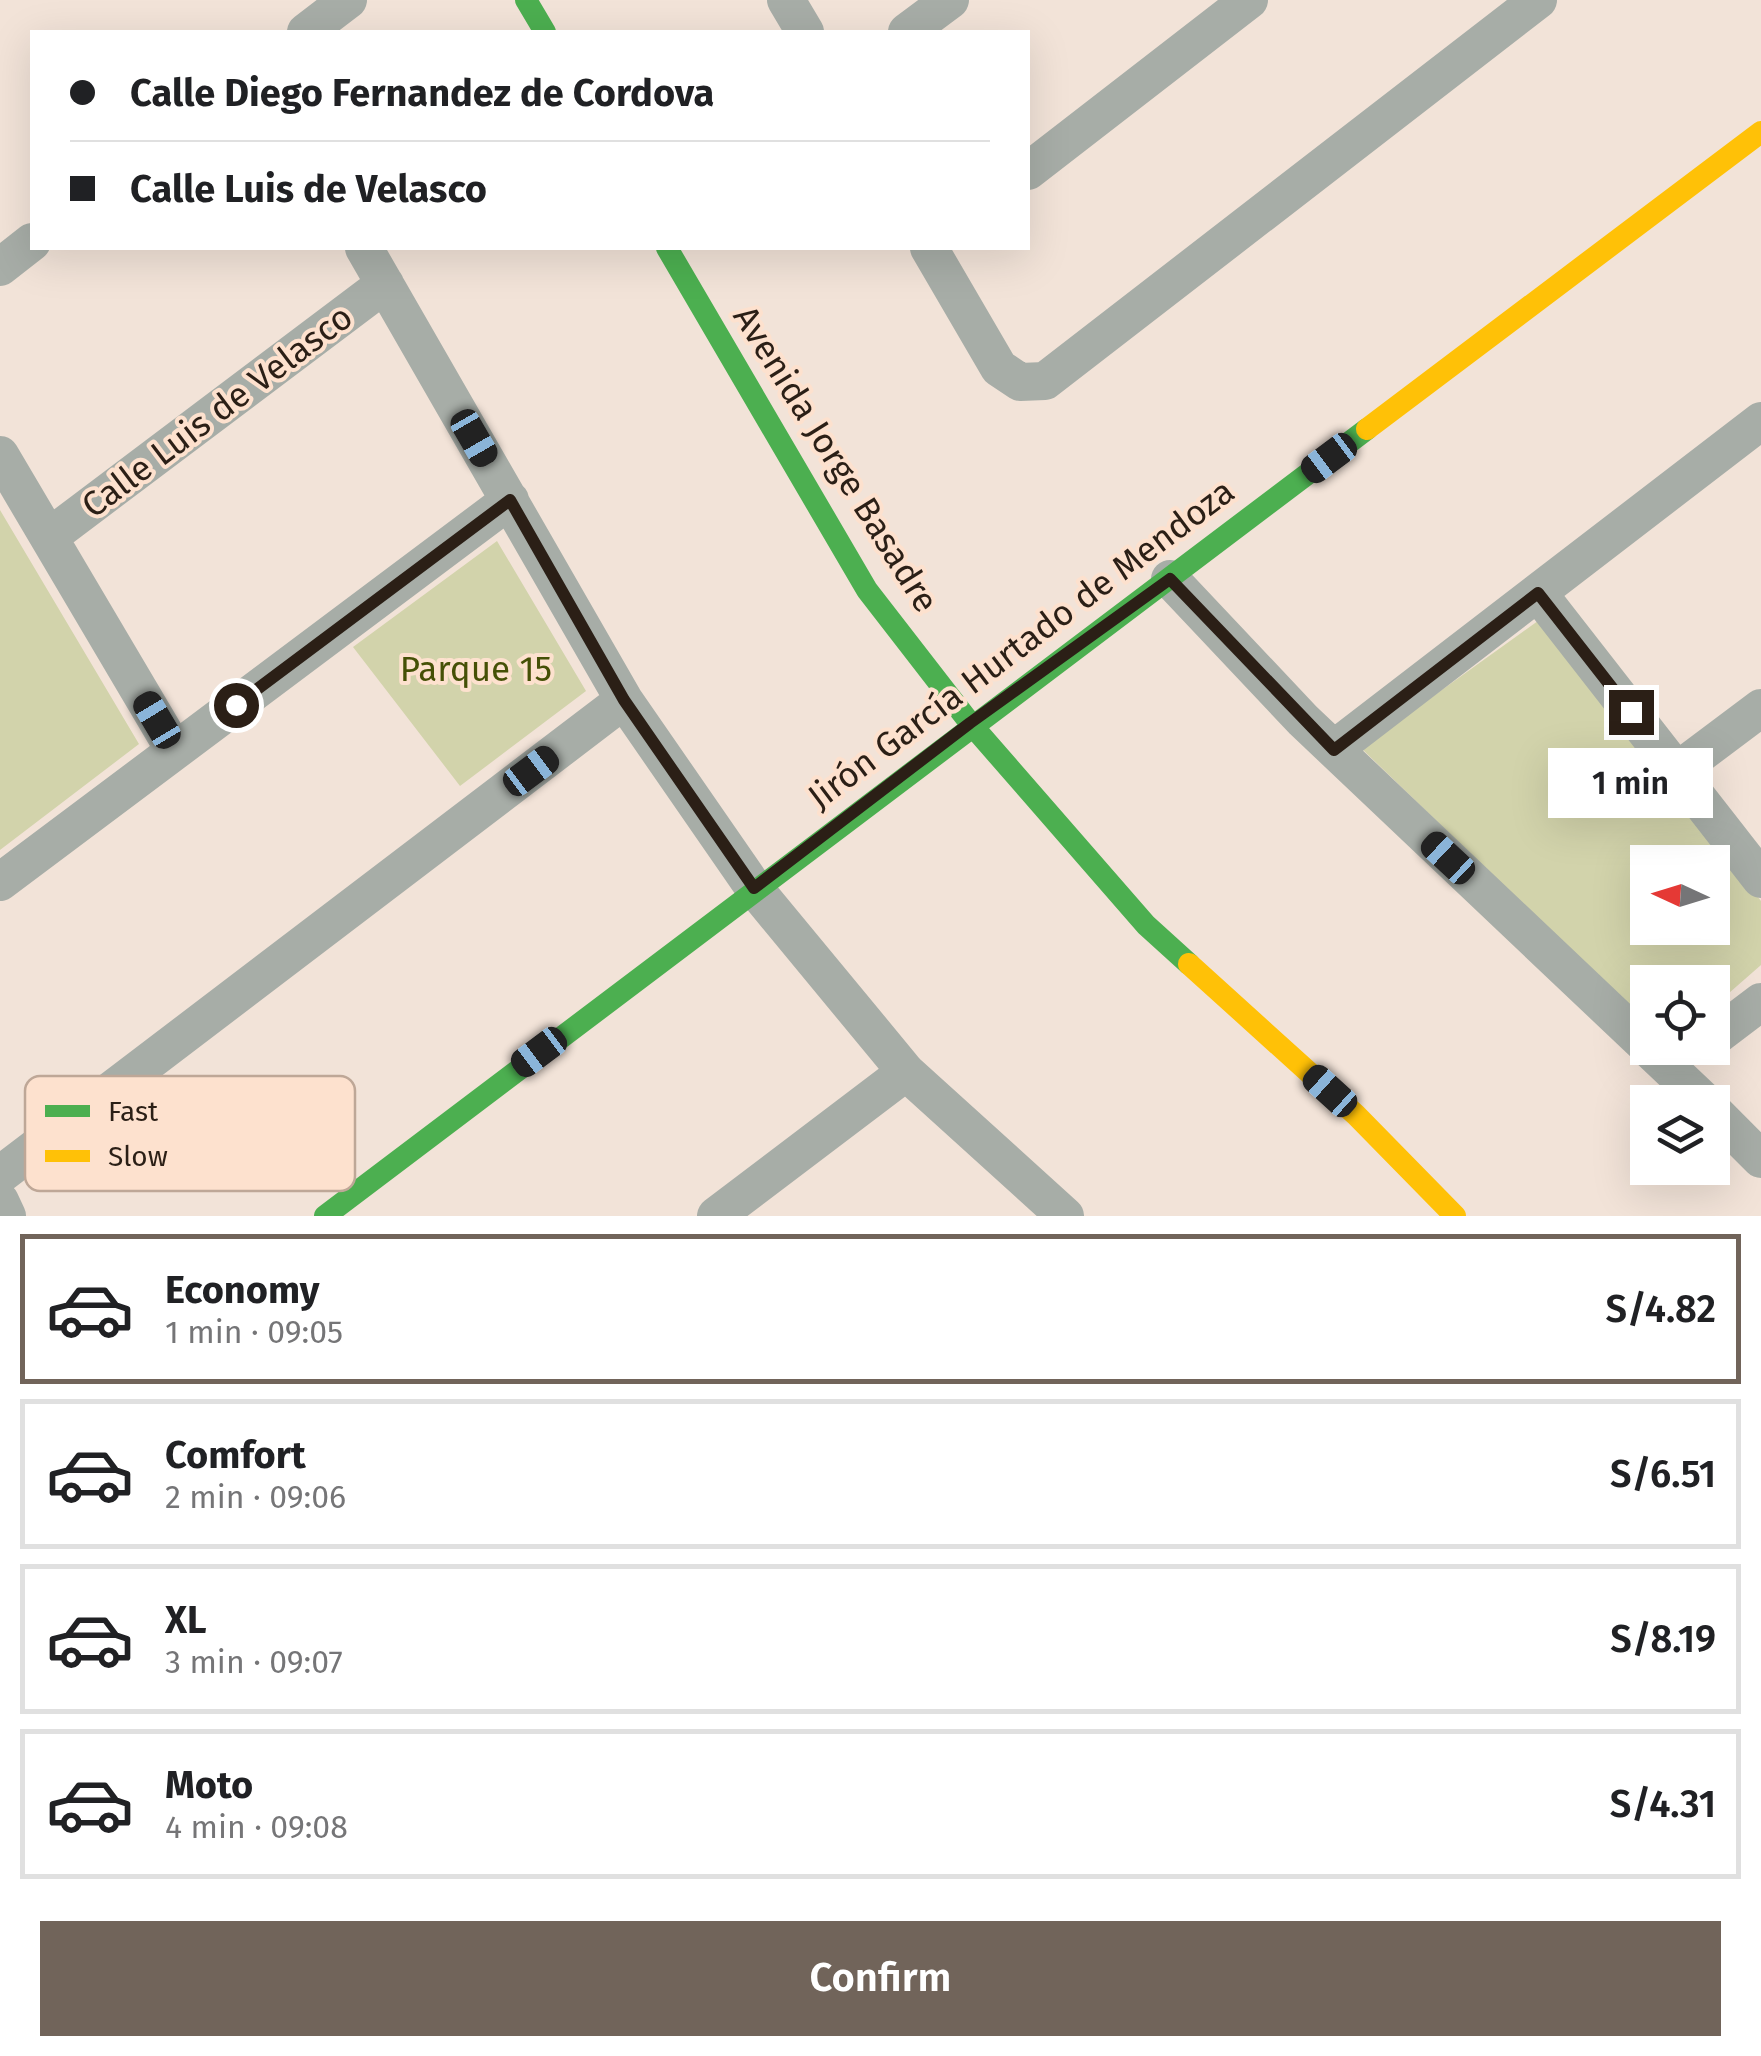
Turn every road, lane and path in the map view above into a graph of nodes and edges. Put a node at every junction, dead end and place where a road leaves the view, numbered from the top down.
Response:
1 (348, 0) edge
2 (526, 0) edge
3 (786, 0) edge
4 (950, 0) edge
5 (1250, 0) edge
6 (1538, 0) edge
7 (309, 30) edge
8 (544, 30) edge
9 (804, 30) edge
10 (911, 30) edge
11 (1761, 132) edge
12 (1030, 169) edge
13 (30, 244) edge
14 (365, 250) edge
15 (668, 250) edge
16 (930, 250) edge
17 (0, 268) edge
18 (385, 284) junction
19 (1761, 421) edge
20 (0, 455) edge
21 (510, 500) junction
22 (49, 537) junction
23 (1170, 579) junction
24 (1538, 593) junction
25 (624, 700) junction
26 (1761, 708) edge
27 (970, 723) junction
28 (1334, 750) junction
29 (175, 751) junction
30 (1678, 771) junction
31 (1761, 878) edge
32 (0, 882) edge
33 (754, 888) junction
34 (1761, 1002) edge
35 (1630, 1019) edge
36 (1730, 1025) edge
37 (1676, 1065) edge
38 (906, 1072) junction
39 (129, 1076) edge
40 (1692, 1085) edge
41 (1730, 1128) edge
42 (25, 1155) edge
43 (1761, 1159) edge
44 (0, 1174) edge
45 (0, 1201) edge
46 (8, 1216) edge
47 (325, 1216) edge
48 (716, 1216) edge
49 (1066, 1216) edge
50 (1455, 1216) edge

1 - 7 street
2 - 8 street
3 - 9 street
4 - 10 street
5 - 12 street
6 - 16 street
11 - 23 street, Jirón García Hurtado de Mendoza
13 - 17 street
14 - 18 street
15 - 27 street, Avenida Jorge Basadre
18 - 21 street
18 - 22 street, Calle Luis de Velasco
19 - 24 street
20 - 22 street
21 - 25 street
21 - 29 street
22 - 29 street
23 - 27 street, Jirón García Hurtado de Mendoza
23 - 28 street
24 - 28 street
24 - 30 street
25 - 33 street
25 - 39 street
26 - 30 street
27 - 33 street, Jirón García Hurtado de Mendoza
27 - 50 street, Avenida Jorge Basadre
28 - 35 street
29 - 32 street
30 - 31 street
33 - 38 street
33 - 47 street, Jirón García Hurtado de Mendoza
34 - 36 street
37 - 40 street
38 - 48 street
38 - 49 street
41 - 43 street
42 - 44 street
45 - 46 street

